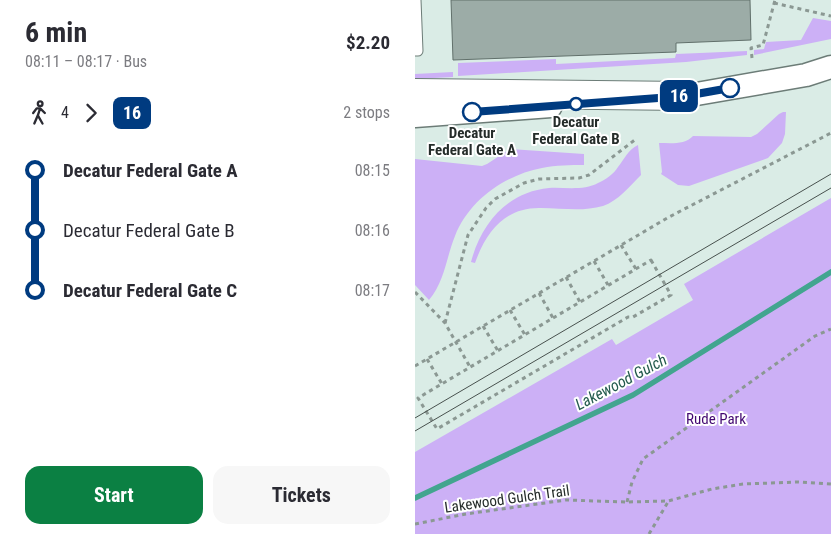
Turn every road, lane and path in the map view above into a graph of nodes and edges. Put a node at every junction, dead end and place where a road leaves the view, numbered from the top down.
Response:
1 (416, 0) edge
2 (775, 2) edge
3 (831, 16) edge
4 (415, 51) edge
5 (752, 58) dead end
6 (831, 68) edge
7 (415, 93) edge
8 (685, 96) junction
9 (415, 116) edge
10 (831, 133) edge
11 (636, 139) dead end
12 (621, 244) junction
13 (594, 261) junction
14 (636, 269) junction
15 (566, 277) junction
16 (608, 286) junction
17 (415, 292) edge
18 (539, 293) junction
19 (581, 302) junction
20 (510, 310) junction
21 (553, 318) junction
22 (445, 323) junction
23 (483, 326) junction
24 (831, 329) edge
25 (525, 335) junction
26 (455, 342) junction
27 (498, 351) junction
28 (427, 359) junction
29 (415, 366) edge
30 (470, 367) junction
31 (442, 384) junction
32 (831, 484) edge
33 (669, 501) junction
34 (627, 502) junction
35 (415, 524) edge
36 (649, 534) edge

1 - 4 lane
2 - 3 path
2 - 5 path
6 - 8 street
7 - 8 main road
8 - 9 street
10 - 12 path
11 - 22 path
12 - 13 path
12 - 14 path
13 - 15 path
13 - 16 path
14 - 16 path
14 - 31 path
15 - 18 path
15 - 19 path
16 - 19 path
17 - 22 path
18 - 20 path
18 - 21 path
19 - 21 path
20 - 23 path
20 - 25 path
21 - 25 path
22 - 26 path
23 - 26 path
23 - 27 path
24 - 34 path
25 - 27 path
26 - 28 path
26 - 30 path
27 - 30 path
28 - 29 path
28 - 31 path
30 - 31 path
32 - 33 path, Lakewood Gulch Trail
33 - 34 path, Lakewood Gulch Trail
33 - 36 path
34 - 35 path, Lakewood Gulch Trail

